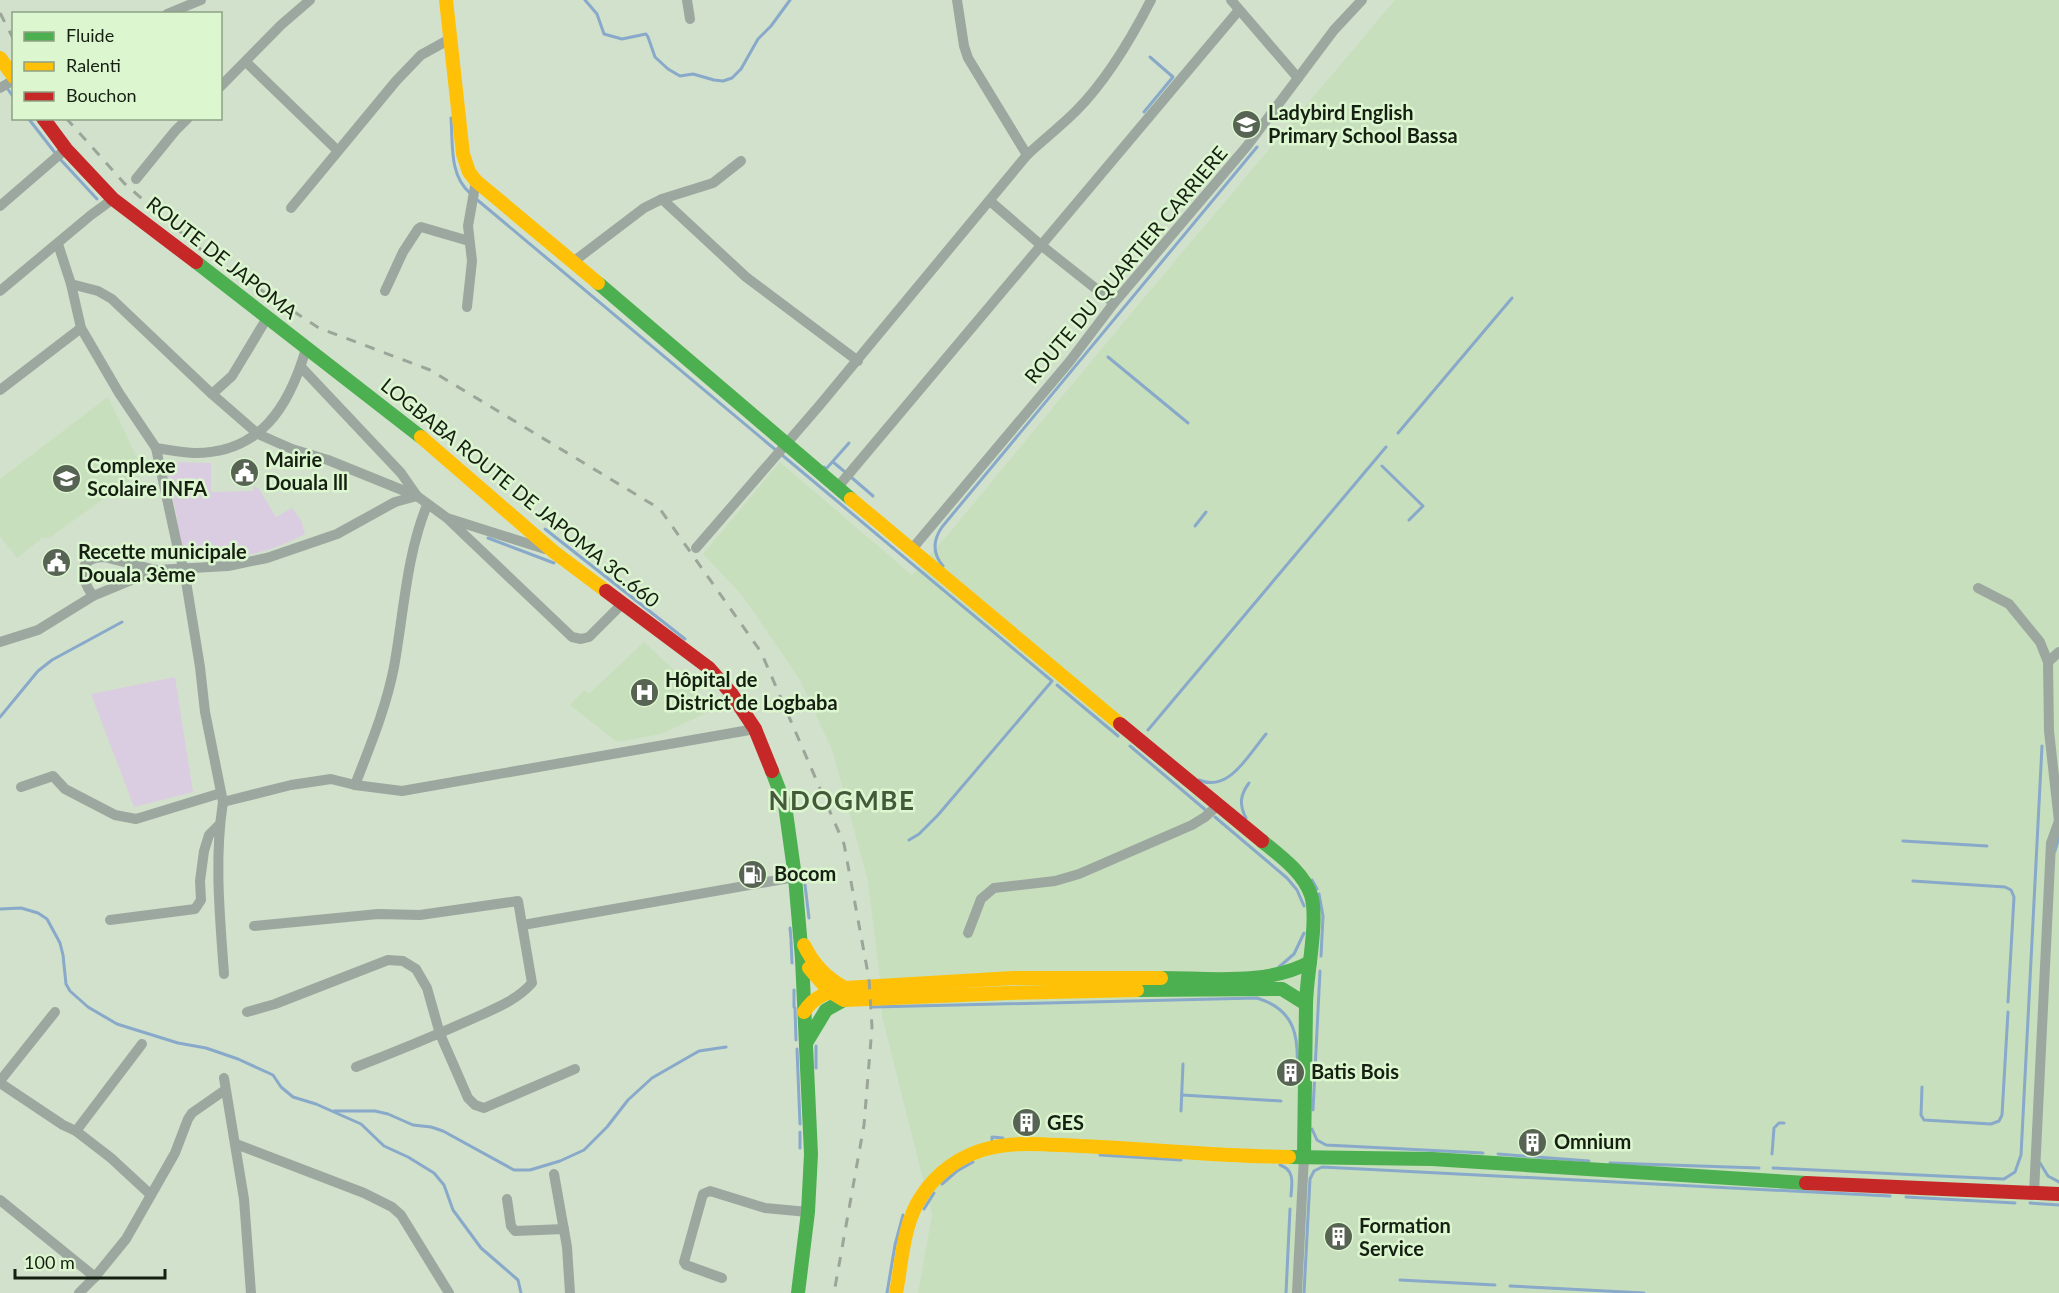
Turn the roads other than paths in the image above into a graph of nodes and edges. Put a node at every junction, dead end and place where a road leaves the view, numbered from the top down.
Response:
1 (201, 0) edge
2 (310, 0) edge
3 (446, 0) edge
4 (687, 0) edge
5 (957, 0) edge
6 (1151, 0) edge
7 (1231, 0) edge
8 (1362, 0) edge
9 (1239, 10) junction
10 (172, 12) edge
11 (690, 19) dead end
12 (450, 39) junction
13 (0, 58) edge
14 (246, 62) junction
15 (12, 76) edge
16 (1298, 78) junction
17 (222, 85) edge
18 (44, 120) edge
19 (186, 120) edge
20 (66, 149) junction
21 (338, 150) junction
22 (1028, 155) junction
23 (741, 161) dead end
24 (136, 179) dead end
25 (476, 181) junction
26 (113, 199) junction
27 (662, 199) junction
28 (990, 201) junction
29 (0, 206) edge
30 (291, 208) dead end
31 (469, 241) junction
32 (58, 244) junction
33 (1042, 246) junction
34 (573, 262) junction
35 (71, 284) junction
36 (0, 291) edge
37 (385, 291) dead end
38 (1114, 303) junction
39 (467, 307) dead end
40 (267, 318) junction
41 (81, 328) junction
42 (306, 349) junction
43 (858, 360) junction
44 (301, 367) junction
45 (0, 390) edge
46 (212, 394) junction
47 (258, 434) junction
48 (785, 444) junction
49 (156, 448) junction
50 (837, 488) junction
51 (417, 496) junction
52 (427, 505) junction
53 (447, 518) junction
54 (696, 548) dead end
55 (912, 549) junction
56 (554, 552) junction
57 (184, 569) junction
58 (156, 570) junction
59 (1978, 588) dead end
60 (93, 596) junction
61 (622, 604) junction
62 (0, 642) edge
63 (2059, 652) edge
64 (2048, 662) junction
65 (755, 729) junction
66 (355, 785) junction
67 (21, 787) dead end
68 (222, 797) junction
69 (1218, 805) junction
70 (2059, 821) edge
71 (219, 825) junction
72 (795, 877) junction
73 (110, 920) dead end
74 (523, 925) junction
75 (254, 926) dead end
76 (968, 933) dead end
77 (800, 934) junction
78 (802, 959) junction
79 (1310, 962) junction
80 (224, 974) dead end
81 (829, 991) junction
82 (844, 994) junction
83 (1306, 1004) junction
84 (55, 1012) dead end
85 (247, 1012) dead end
86 (804, 1012) junction
87 (440, 1034) junction
88 (806, 1042) junction
89 (142, 1044) dead end
90 (356, 1067) dead end
91 (575, 1069) dead end
92 (224, 1077) dead end
93 (0, 1082) edge
94 (225, 1090) junction
95 (76, 1131) junction
96 (236, 1144) junction
97 (1304, 1156) junction
98 (554, 1174) dead end
99 (2034, 1193) junction
100 (2059, 1194) edge
101 (151, 1195) junction
102 (507, 1199) dead end
103 (0, 1200) edge
104 (808, 1212) junction
105 (564, 1229) junction
106 (95, 1277) junction
107 (722, 1278) dead end
108 (79, 1293) edge
109 (251, 1293) edge
110 (449, 1293) edge
111 (570, 1293) edge
112 (798, 1293) edge
113 (896, 1293) edge
114 (1297, 1293) edge

1 - 10 street
2 - 14 street
3 - 12 main road
4 - 11 street
5 - 22 street
6 - 22 street
7 - 9 street
8 - 16 street, ROUTE DU QUARTIER CARRIERE
9 - 16 street
9 - 33 street
12 - 21 street
12 - 25 main road
13 - 15 main road
14 - 17 street
14 - 21 street
16 - 38 street, ROUTE DU QUARTIER CARRIERE
18 - 20 main road, ROUTE DE JAPOMA
19 - 24 street
20 - 26 main road, ROUTE DE JAPOMA
20 - 29 street
21 - 30 street
22 - 28 street
23 - 27 street
25 - 31 street
25 - 34 main road
26 - 32 street
26 - 40 main road, ROUTE DE JAPOMA
27 - 34 street
27 - 43 street
28 - 33 street
28 - 43 street
31 - 37 street
31 - 39 street
32 - 35 street
32 - 36 street
33 - 38 street
33 - 50 street
34 - 48 main road
35 - 41 street
35 - 46 street
38 - 55 street, ROUTE DU QUARTIER CARRIERE
40 - 42 main road, ROUTE DE JAPOMA
40 - 46 street
41 - 45 street
41 - 49 street
42 - 44 street
42 - 56 main road, LOGBABA ROUTE DE JAPOMA 3C.660
43 - 48 street
44 - 47 street
44 - 51 street
46 - 47 street
47 - 49 street
47 - 51 street
48 - 50 main road
48 - 54 street
49 - 57 street
50 - 55 main road
51 - 52 street
51 - 57 street
52 - 53 street
52 - 66 street
53 - 56 street
53 - 61 street
55 - 69 main road
56 - 61 main road, LOGBABA ROUTE DE JAPOMA 3C.660
57 - 58 street
57 - 68 street
58 - 60 street
58 - 60 street
59 - 64 street
60 - 62 street
61 - 65 main road, LOGBABA ROUTE DE JAPOMA 3C.660
63 - 64 street
64 - 70 street
65 - 66 street
65 - 72 main road, LOGBABA ROUTE DE JAPOMA 3C.660
66 - 68 street
67 - 68 street
68 - 71 street
69 - 76 street
69 - 79 main road
70 - 99 street
71 - 73 street
71 - 80 street
72 - 74 street
72 - 77 main road, LOGBABA ROUTE DE JAPOMA 3C.660
74 - 75 street
74 - 87 street
77 - 78 main road, LOGBABA ROUTE DE JAPOMA 3C.660
77 - 82 main road
78 - 81 main road
78 - 86 main road, LOGBABA ROUTE DE JAPOMA 3C.660
79 - 82 main road
79 - 83 main road
81 - 82 main road
81 - 86 main road
82 - 83 main road
82 - 88 main road
83 - 97 main road
84 - 93 street
85 - 87 street
86 - 88 main road, LOGBABA ROUTE DE JAPOMA 3C.660
87 - 90 street
87 - 91 street
88 - 104 main road, LOGBABA ROUTE DE JAPOMA 3C.660
89 - 95 street
92 - 94 street
93 - 95 street
94 - 96 street
94 - 101 street
95 - 101 street
96 - 109 street
96 - 110 street
97 - 99 main road
97 - 113 main road
97 - 114 street
98 - 105 street
99 - 100 main road
101 - 106 street
102 - 105 street
103 - 106 street
104 - 107 street
104 - 112 main road, LOGBABA ROUTE DE JAPOMA 3C.660
105 - 111 street
106 - 108 street

